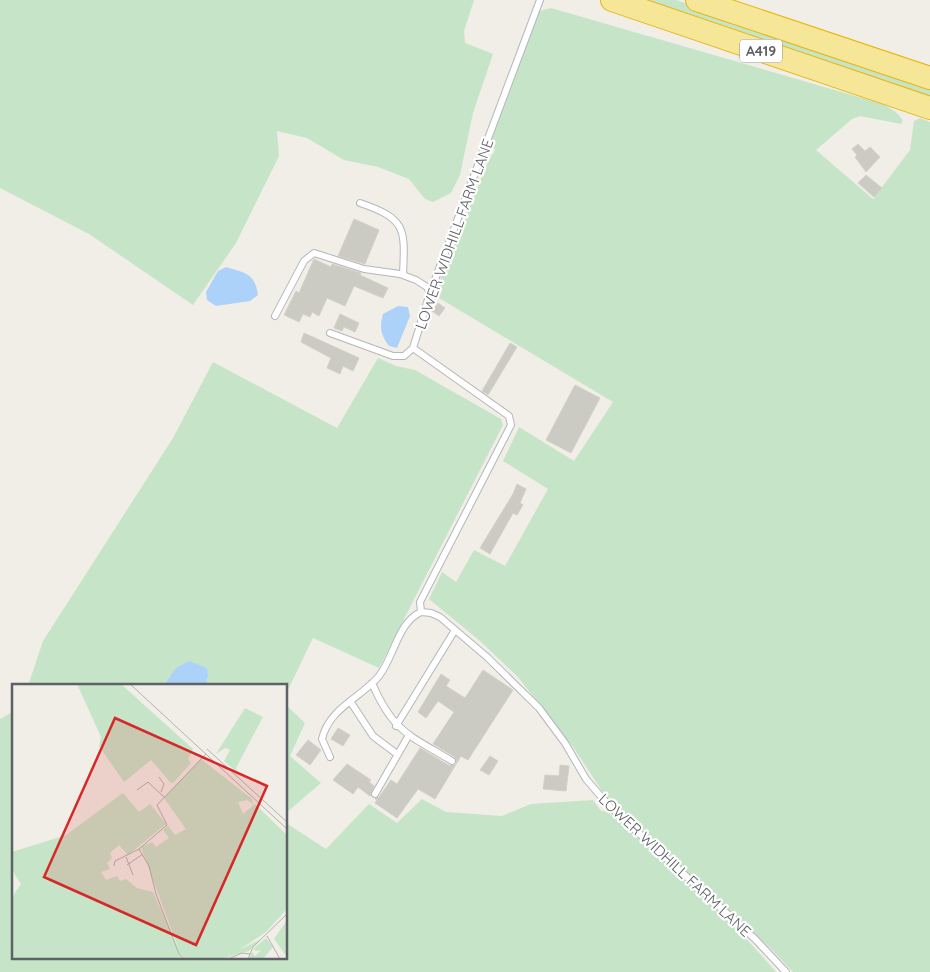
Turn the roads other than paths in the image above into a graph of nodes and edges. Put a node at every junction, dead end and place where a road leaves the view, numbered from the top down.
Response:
1 (540, 0) edge
2 (612, 0) edge
3 (697, 0) edge
4 (930, 78) edge
5 (930, 108) edge
6 (360, 203) dead end
7 (403, 276) junction
8 (430, 293) junction
9 (275, 316) dead end
10 (330, 333) dead end
11 (413, 348) junction
12 (421, 612) junction
13 (455, 630) junction
14 (372, 684) junction
15 (350, 701) junction
16 (396, 726) junction
17 (409, 735) junction
18 (397, 754) junction
19 (330, 757) dead end
20 (452, 761) dead end
21 (375, 794) dead end
22 (786, 972) edge

1 - 8 lane, LOWER WIDHILL FARM LANE
2 - 5 highway, A419
3 - 4 highway, A419
6 - 7 lane
7 - 8 lane
7 - 9 lane
8 - 11 lane, LOWER WIDHILL FARM LANE
10 - 11 lane
11 - 12 lane, LOWER WIDHILL FARM LANE
12 - 13 lane, LOWER WIDHILL FARM LANE
12 - 14 lane, LOWER WIDHILL FARM LANE
13 - 16 lane
13 - 22 lane, LOWER WIDHILL FARM LANE
14 - 15 lane, LOWER WIDHILL FARM LANE
14 - 16 lane
15 - 18 lane
15 - 19 lane, LOWER WIDHILL FARM LANE
16 - 17 lane
17 - 18 lane
17 - 20 lane
18 - 21 lane

